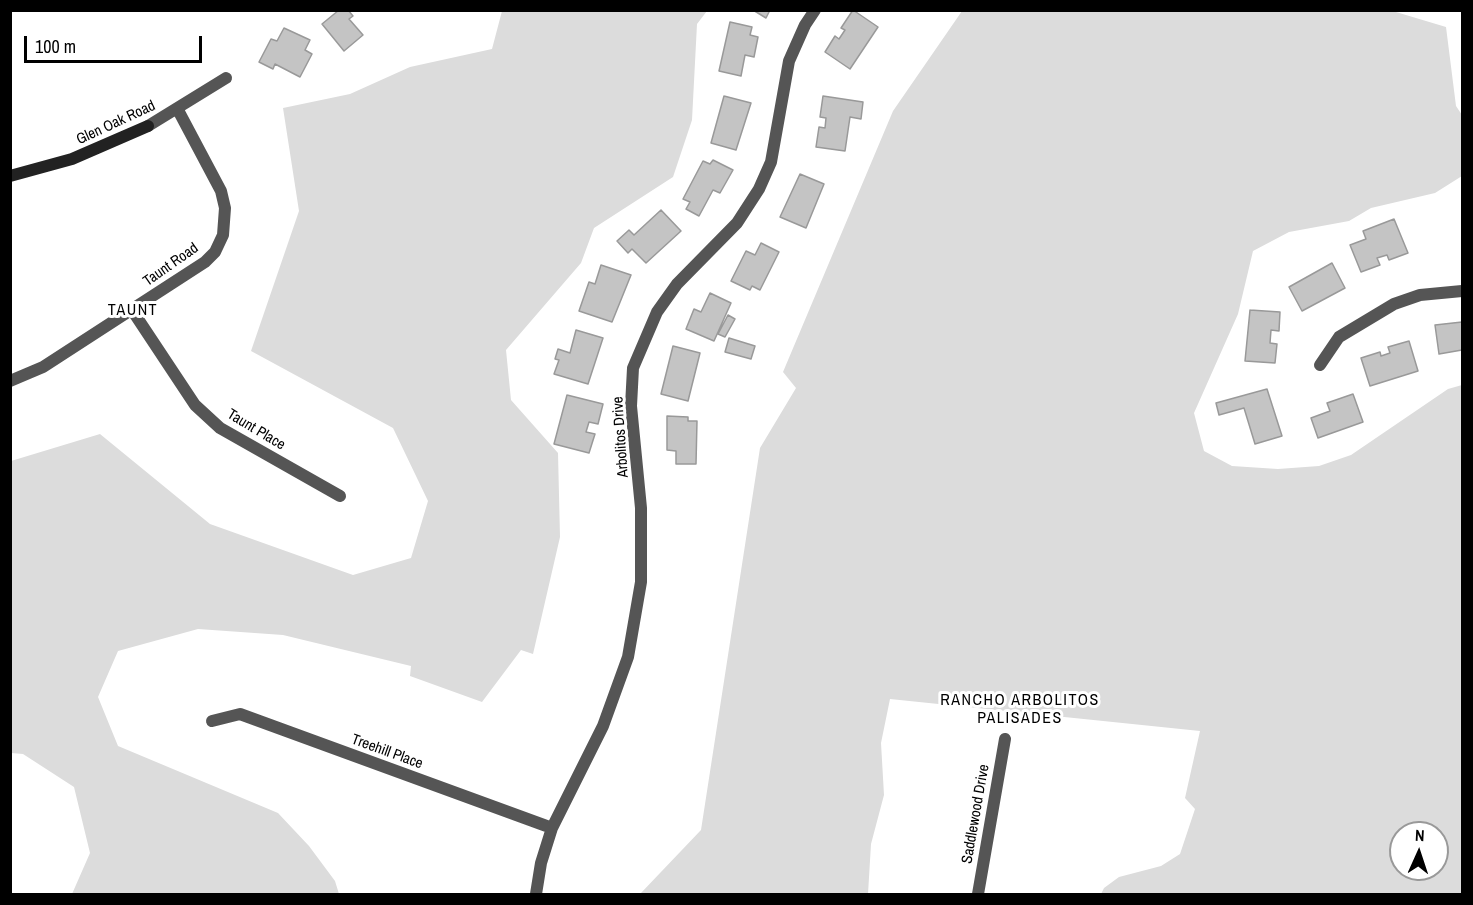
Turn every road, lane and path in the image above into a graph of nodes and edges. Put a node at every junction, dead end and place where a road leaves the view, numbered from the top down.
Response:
1 (815, 10) edge
2 (226, 78) dead end
3 (178, 110) junction
4 (10, 176) edge
5 (1462, 291) edge
6 (132, 310) junction
7 (1320, 366) dead end
8 (10, 381) edge
9 (340, 496) dead end
10 (212, 721) dead end
11 (1005, 739) dead end
12 (552, 828) junction
13 (536, 894) edge
14 (978, 894) edge

1 - 12 street, Arbolitos Drive
2 - 3 street, Glen Oak Road
3 - 4 street, Glen Oak Road
3 - 6 street, Taunt Road
5 - 7 street
6 - 8 street, Taunt Road
6 - 9 street, Taunt Place
10 - 12 street, Treehill Place
11 - 14 street, Saddlewood Drive
12 - 13 street, Arbolitos Drive

